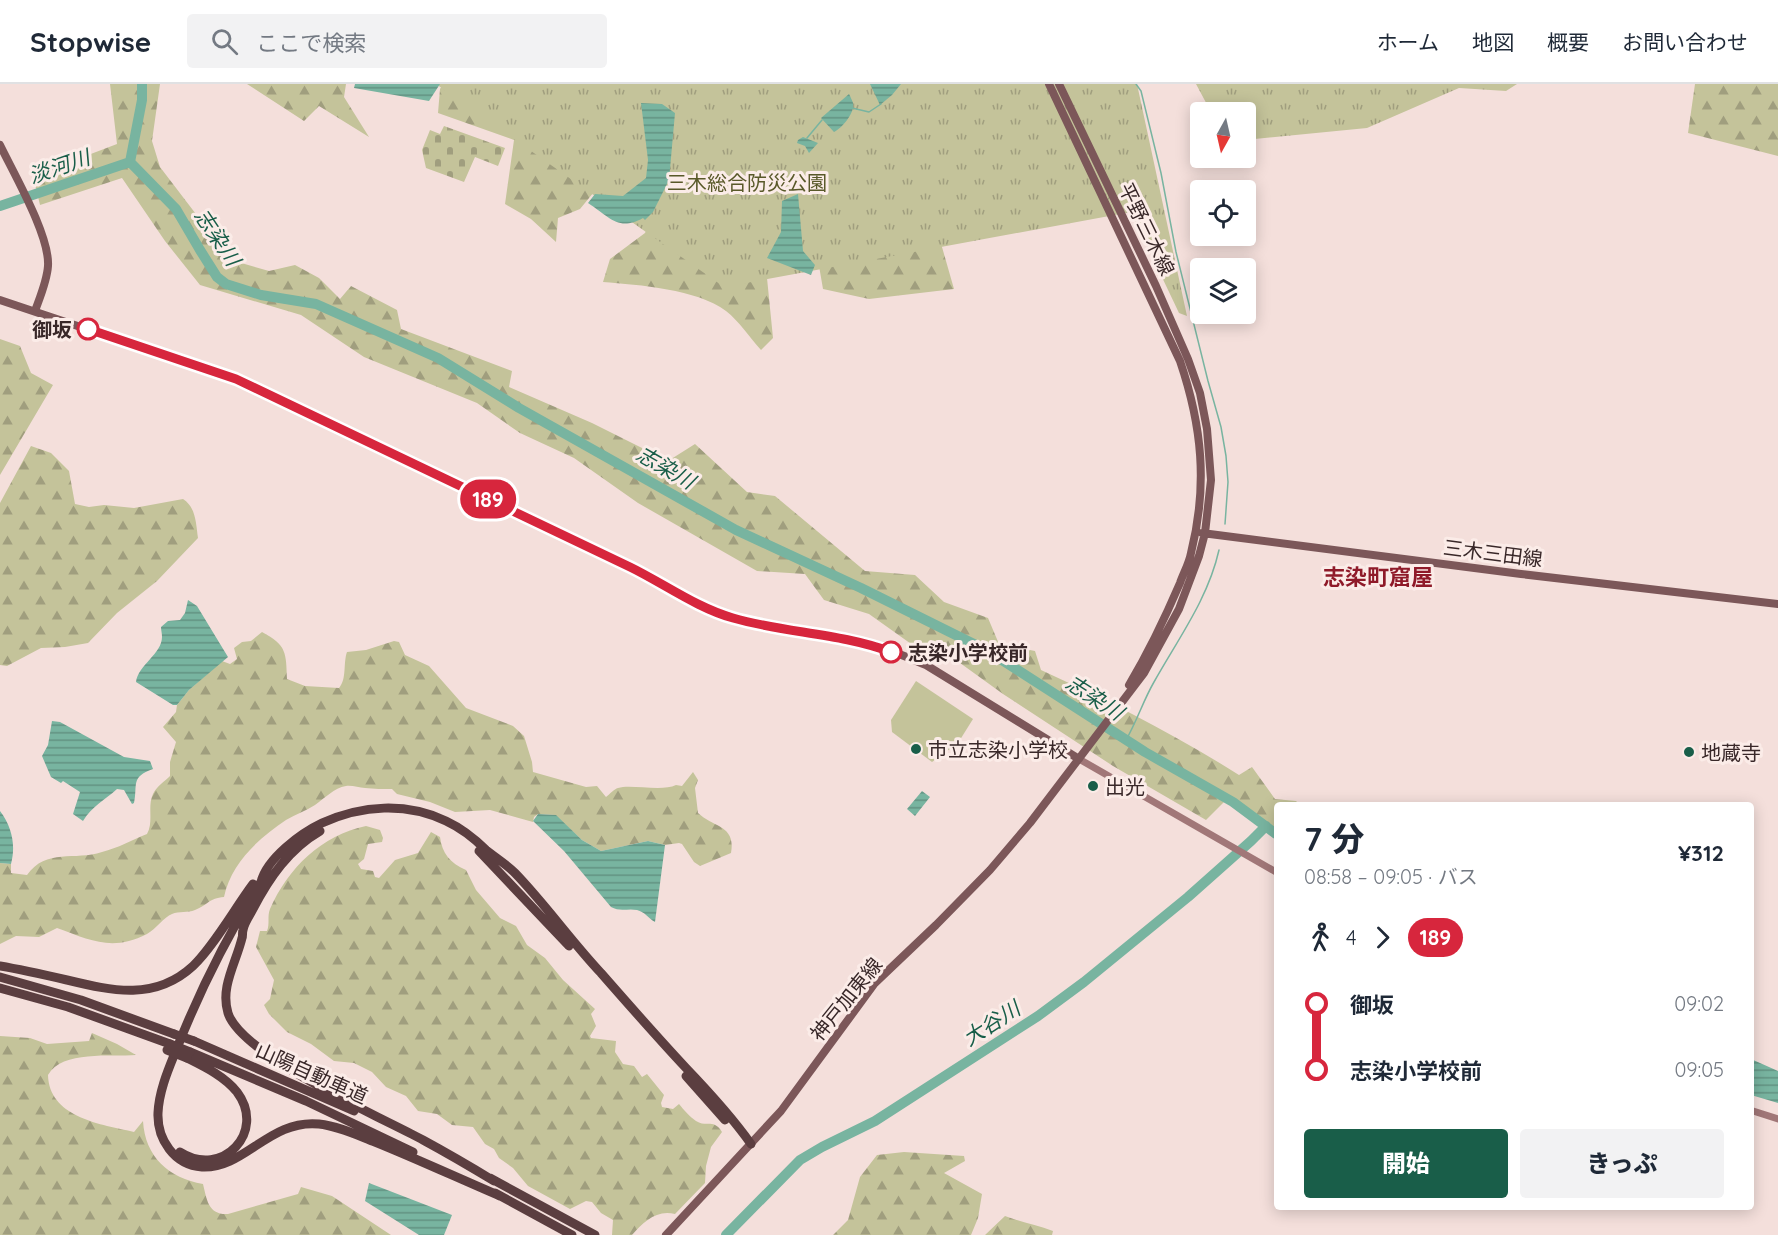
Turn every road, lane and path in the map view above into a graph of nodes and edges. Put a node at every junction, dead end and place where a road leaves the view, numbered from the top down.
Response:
1 (1049, 84) edge
2 (1059, 84) edge
3 (0, 145) edge
4 (0, 300) edge
5 (35, 311) junction
6 (1195, 532) junction
7 (1205, 533) junction
8 (1778, 604) edge
9 (1115, 710) junction
10 (1079, 759) junction
11 (1274, 871) edge
12 (263, 876) junction
13 (243, 930) junction
14 (0, 966) edge
15 (0, 977) edge
16 (0, 988) edge
17 (0, 993) edge
18 (169, 1047) junction
19 (188, 1055) junction
20 (1754, 1111) edge
21 (1778, 1119) edge
22 (751, 1144) junction
23 (494, 1181) junction
24 (500, 1196) junction
25 (572, 1235) edge
26 (595, 1235) edge
27 (666, 1235) edge

1 - 6 main road, 平野三木線
2 - 7 main road, 平野三木線
3 - 5 main road
4 - 5 main road
5 - 10 main road
6 - 7 main road, 三木三田線
6 - 9 main road
7 - 8 main road, 三木三田線
7 - 9 main road
9 - 10 main road
10 - 11 street
10 - 22 main road, 神戸加東線
12 - 14 highway
12 - 22 highway
12 - 24 highway
13 - 19 highway
13 - 22 highway
13 - 23 highway
15 - 23 highway, 山陽自動車道, bridge
16 - 18 highway, 山陽自動車道
17 - 18 highway
18 - 19 highway, 山陽自動車道, bridge
19 - 24 highway, 山陽自動車道
20 - 21 street
22 - 27 main road, 神戸加東線
23 - 26 highway, 山陽自動車道
24 - 25 highway, 山陽自動車道

